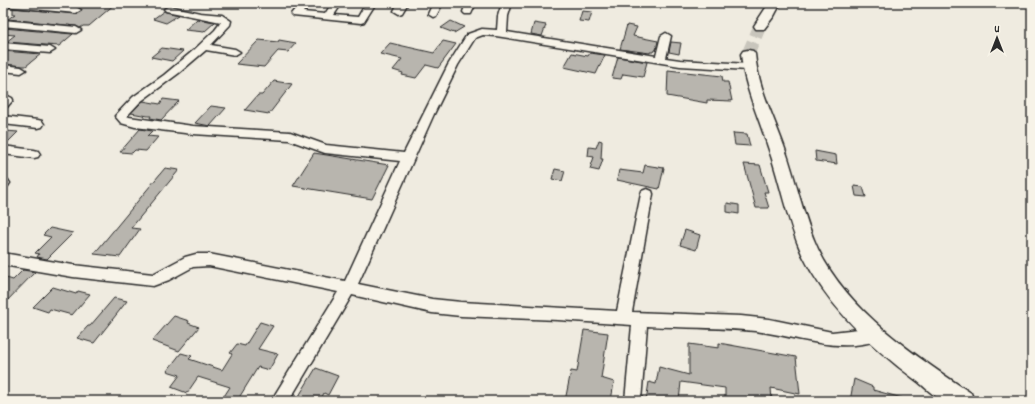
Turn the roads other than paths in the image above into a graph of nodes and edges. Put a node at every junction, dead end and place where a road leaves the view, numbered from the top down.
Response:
1 (3, 3) edge
2 (337, 3) edge
3 (371, 3) edge
4 (438, 3) edge
5 (507, 3) edge
6 (775, 3) edge
7 (304, 4) edge
8 (169, 9) dead end
9 (76, 10) dead end
10 (434, 14) dead end
11 (503, 16) junction
12 (328, 17) junction
13 (3, 24) edge
14 (760, 26) tunnel mouth
15 (76, 30) dead end
16 (489, 32) junction
17 (502, 34) junction
18 (666, 36) dead end
19 (3, 46) edge
20 (204, 47) junction
21 (50, 50) dead end
22 (235, 52) dead end
23 (660, 60) junction
24 (748, 61) joint
25 (3, 68) edge
26 (21, 70) dead end
27 (3, 120) edge
28 (38, 124) dead end
29 (3, 150) edge
30 (34, 154) dead end
31 (408, 158) junction
32 (647, 194) dead end
33 (3, 259) edge
34 (349, 288) junction
35 (623, 317) junction
36 (640, 319) junction
37 (876, 334) junction
38 (279, 401) edge
39 (633, 401) edge
40 (963, 401) edge

1 - 9 street
2 - 12 street
3 - 12 street
4 - 10 street
5 - 11 street
6 - 14 street
7 - 12 street
8 - 20 street
11 - 16 street
11 - 17 street
13 - 15 street
16 - 17 street
16 - 31 street
17 - 23 street
18 - 23 street
19 - 21 street
20 - 22 street
20 - 31 street
23 - 24 street
24 - 37 street
25 - 26 street
27 - 28 street
29 - 30 street
31 - 34 street
32 - 35 street
33 - 34 street
34 - 35 street
34 - 38 street
35 - 36 street
36 - 37 street
36 - 39 street
37 - 40 street

